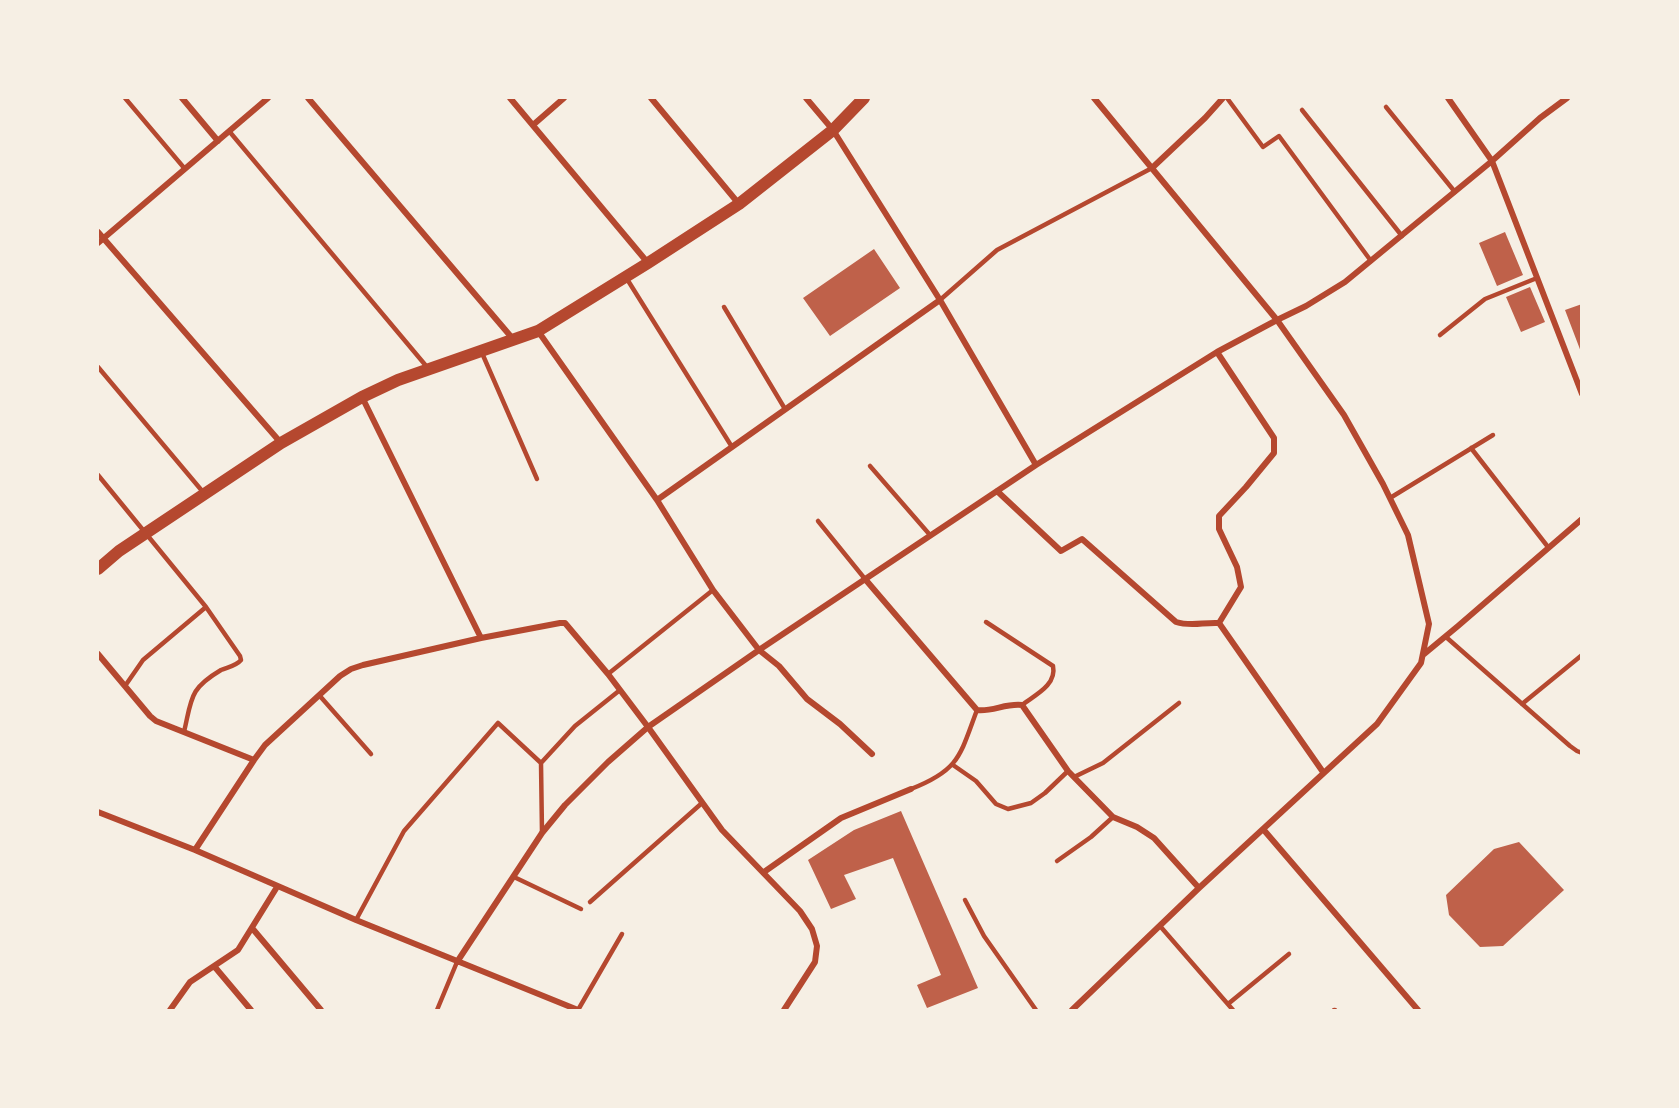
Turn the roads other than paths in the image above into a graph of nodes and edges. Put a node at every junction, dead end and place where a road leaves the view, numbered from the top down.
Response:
1 (125, 98) edge
2 (182, 98) edge
3 (268, 98) edge
4 (308, 98) edge
5 (510, 98) edge
6 (564, 98) edge
7 (651, 98) edge
8 (806, 98) edge
9 (864, 98) edge
10 (1094, 98) edge
11 (1225, 98) edge
12 (1448, 98) edge
13 (1567, 98) edge
14 (1386, 107) dead end
15 (1302, 111) dead end
16 (532, 124) junction
17 (833, 130) junction
18 (229, 131) junction
19 (218, 141) junction
20 (1492, 161) junction
21 (1152, 168) junction
22 (185, 169) junction
23 (1455, 192) junction
24 (739, 204) junction
25 (98, 232) edge
26 (1402, 236) junction
27 (100, 241) edge
28 (1371, 261) junction
29 (648, 263) junction
30 (625, 277) junction
31 (1537, 278) junction
32 (940, 300) junction
33 (724, 307) dead end
34 (1277, 320) junction
35 (538, 331) junction
36 (1440, 335) dead end
37 (514, 340) junction
38 (481, 351) junction
39 (1217, 352) junction
40 (98, 368) edge
41 (429, 369) junction
42 (1581, 394) edge
43 (362, 397) junction
44 (785, 409) junction
45 (1493, 435) dead end
46 (281, 443) junction
47 (732, 447) junction
48 (1472, 448) junction
49 (1036, 465) junction
50 (870, 466) dead end
51 (98, 475) edge
52 (537, 479) dead end
53 (997, 491) junction
54 (205, 494) junction
55 (1390, 498) junction
56 (657, 500) junction
57 (1581, 519) edge
58 (818, 521) dead end
59 (146, 534) junction
60 (930, 536) junction
61 (1548, 548) junction
62 (98, 567) edge
63 (865, 579) junction
64 (712, 590) junction
65 (206, 607) junction
66 (986, 622) dead end
67 (1219, 623) junction
68 (1446, 637) junction
69 (480, 638) junction
70 (759, 650) junction
71 (98, 654) edge
72 (1581, 655) edge
73 (1422, 656) junction
74 (608, 674) junction
75 (125, 686) junction
76 (620, 690) junction
77 (319, 696) junction
78 (1179, 703) dead end
79 (1522, 704) junction
80 (1022, 705) junction
81 (976, 710) junction
82 (648, 727) junction
83 (184, 732) junction
84 (1581, 753) edge
85 (371, 754) dead end
86 (872, 754) dead end
87 (254, 760) junction
88 (541, 763) junction
89 (952, 765) junction
90 (1068, 771) junction
91 (1323, 772) junction
92 (1074, 777) junction
93 (911, 789) joint
94 (702, 803) junction
95 (98, 812) edge
96 (1113, 818) junction
97 (1263, 829) junction
98 (542, 833) junction
99 (195, 850) junction
100 (1057, 861) dead end
101 (764, 872) junction
102 (514, 877) junction
103 (277, 887) junction
104 (1199, 888) junction
105 (965, 900) dead end
106 (590, 902) dead end
107 (581, 909) dead end
108 (356, 920) junction
109 (1160, 926) junction
110 (252, 928) junction
111 (622, 934) dead end
112 (1289, 954) dead end
113 (457, 962) junction
114 (214, 966) junction
115 (1228, 1004) junction
116 (173, 1009) edge
117 (251, 1011) edge
118 (321, 1011) edge
119 (437, 1011) edge
120 (578, 1011) edge
121 (784, 1011) edge
122 (1036, 1011) edge
123 (1072, 1011) edge
124 (1233, 1011) edge
125 (1418, 1011) edge

1 - 22 lane
2 - 19 street
3 - 18 street
4 - 37 street
5 - 16 street
6 - 16 street
7 - 24 street
8 - 17 street
9 - 17 main road
10 - 21 street
11 - 21 street
11 - 28 lane
12 - 20 street
13 - 20 street
14 - 23 lane
15 - 26 lane
16 - 29 street
17 - 24 main road
17 - 32 street
18 - 19 street
18 - 41 lane
19 - 22 street
20 - 23 street
20 - 31 street
21 - 32 lane
21 - 34 street
22 - 27 street
23 - 26 street
24 - 29 main road
25 - 27 street
26 - 28 street
27 - 46 street
28 - 34 street
29 - 30 main road
30 - 35 main road
30 - 47 lane
31 - 36 lane
31 - 42 street
32 - 44 street
32 - 49 street
33 - 44 lane
34 - 39 street
34 - 55 street
35 - 37 main road
35 - 56 street
37 - 38 main road
38 - 41 main road
38 - 52 lane
39 - 49 street
39 - 67 street
40 - 54 lane
41 - 43 main road
43 - 46 main road
43 - 69 street
44 - 47 street
45 - 48 lane
46 - 54 main road
47 - 56 street
48 - 55 lane
48 - 61 lane
49 - 53 street
50 - 60 lane
51 - 59 lane
53 - 60 street
53 - 67 street
54 - 59 main road
55 - 73 street
56 - 64 street
57 - 61 street
58 - 63 lane
59 - 62 main road
59 - 65 lane
60 - 63 street
61 - 68 street
63 - 70 street
63 - 81 street
64 - 70 street
64 - 74 lane
65 - 75 lane
65 - 83 lane
66 - 80 lane
67 - 91 street
68 - 73 street
68 - 79 lane
69 - 74 street
69 - 77 street
70 - 82 street
70 - 86 street
71 - 75 street
72 - 79 lane
73 - 91 street
74 - 76 street
75 - 83 street
76 - 82 street
76 - 88 lane
77 - 85 lane
77 - 87 street
78 - 92 lane
79 - 84 lane
80 - 81 street
80 - 90 street
81 - 89 lane
82 - 94 street
82 - 98 street
83 - 87 street
87 - 99 street
88 - 98 lane
88 - 108 lane
89 - 90 lane
89 - 93 lane
90 - 92 street
91 - 97 street
92 - 96 street
93 - 101 street
94 - 101 street
94 - 106 lane
95 - 99 street
96 - 100 lane
96 - 104 street
97 - 104 street
97 - 125 street
98 - 102 street
99 - 103 street
101 - 121 street
102 - 107 lane
102 - 113 street
103 - 108 street
103 - 110 street
104 - 109 street
105 - 122 lane
108 - 113 street
109 - 115 lane
109 - 123 street
110 - 114 street
110 - 118 street
111 - 120 lane
112 - 115 lane
113 - 119 lane
113 - 120 street
114 - 116 street
114 - 117 street
115 - 124 lane

